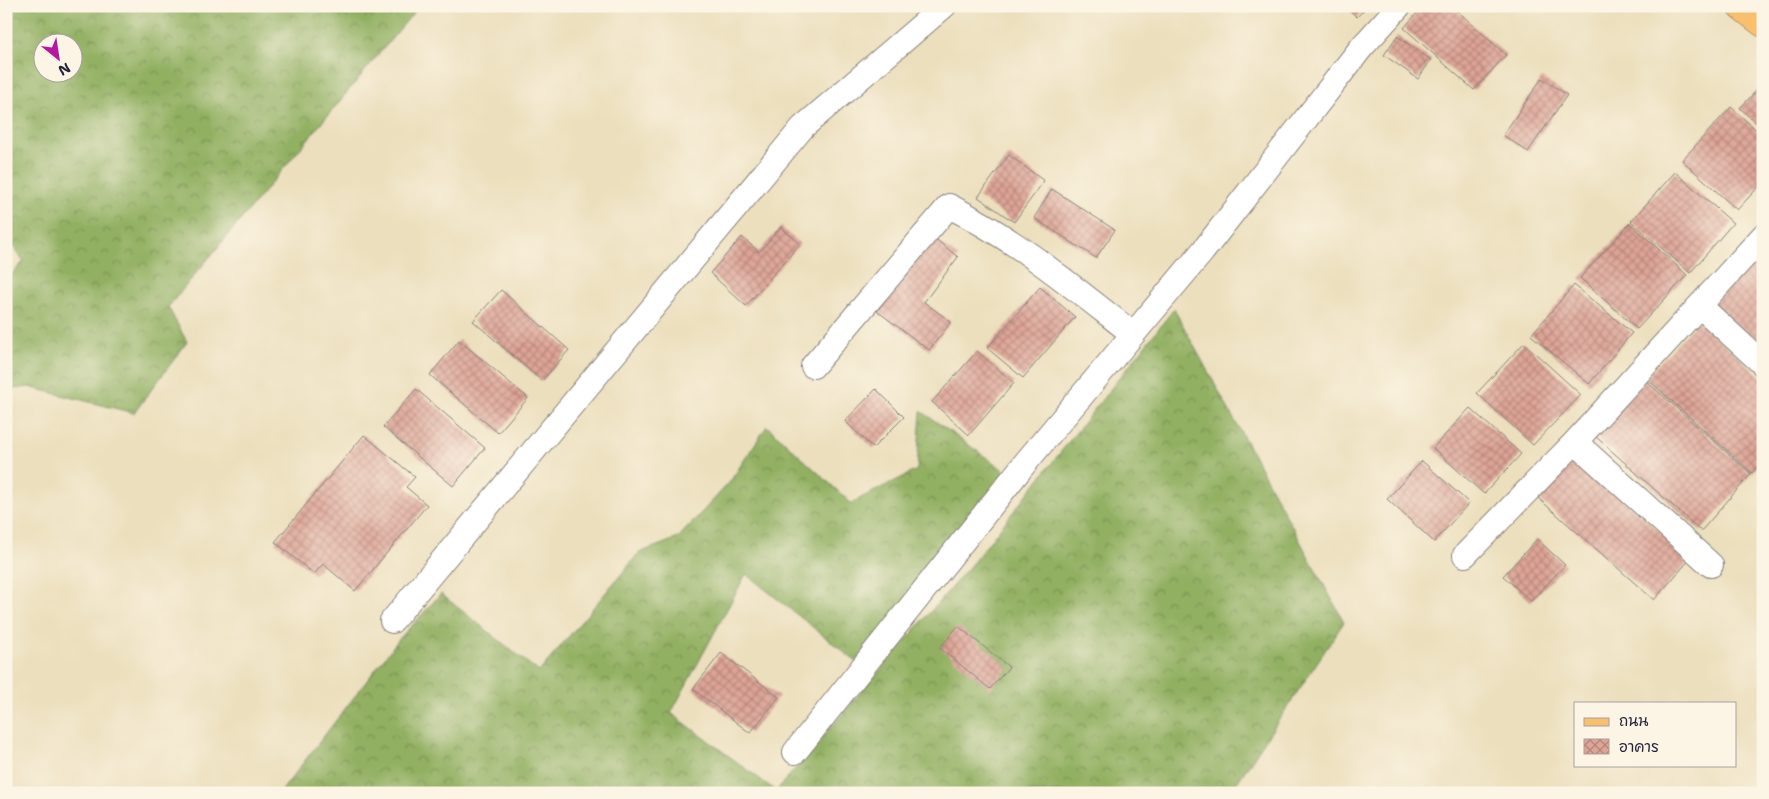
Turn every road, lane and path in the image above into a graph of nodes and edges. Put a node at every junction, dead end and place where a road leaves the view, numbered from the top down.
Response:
1 (944, 6) edge
2 (1399, 6) edge
3 (1742, 6) edge
4 (1763, 23) edge
5 (1763, 236) edge
6 (1700, 306) junction
7 (1133, 334) junction
8 (1763, 364) edge
9 (814, 366) dead end
10 (1575, 442) junction
11 (1465, 556) dead end
12 (1711, 565) dead end
13 (392, 621) dead end
14 (795, 752) dead end

1 - 13 street
2 - 7 street
3 - 4 main road
5 - 6 street
6 - 8 street
6 - 10 street
7 - 9 street
7 - 14 street
10 - 11 street
10 - 12 street

